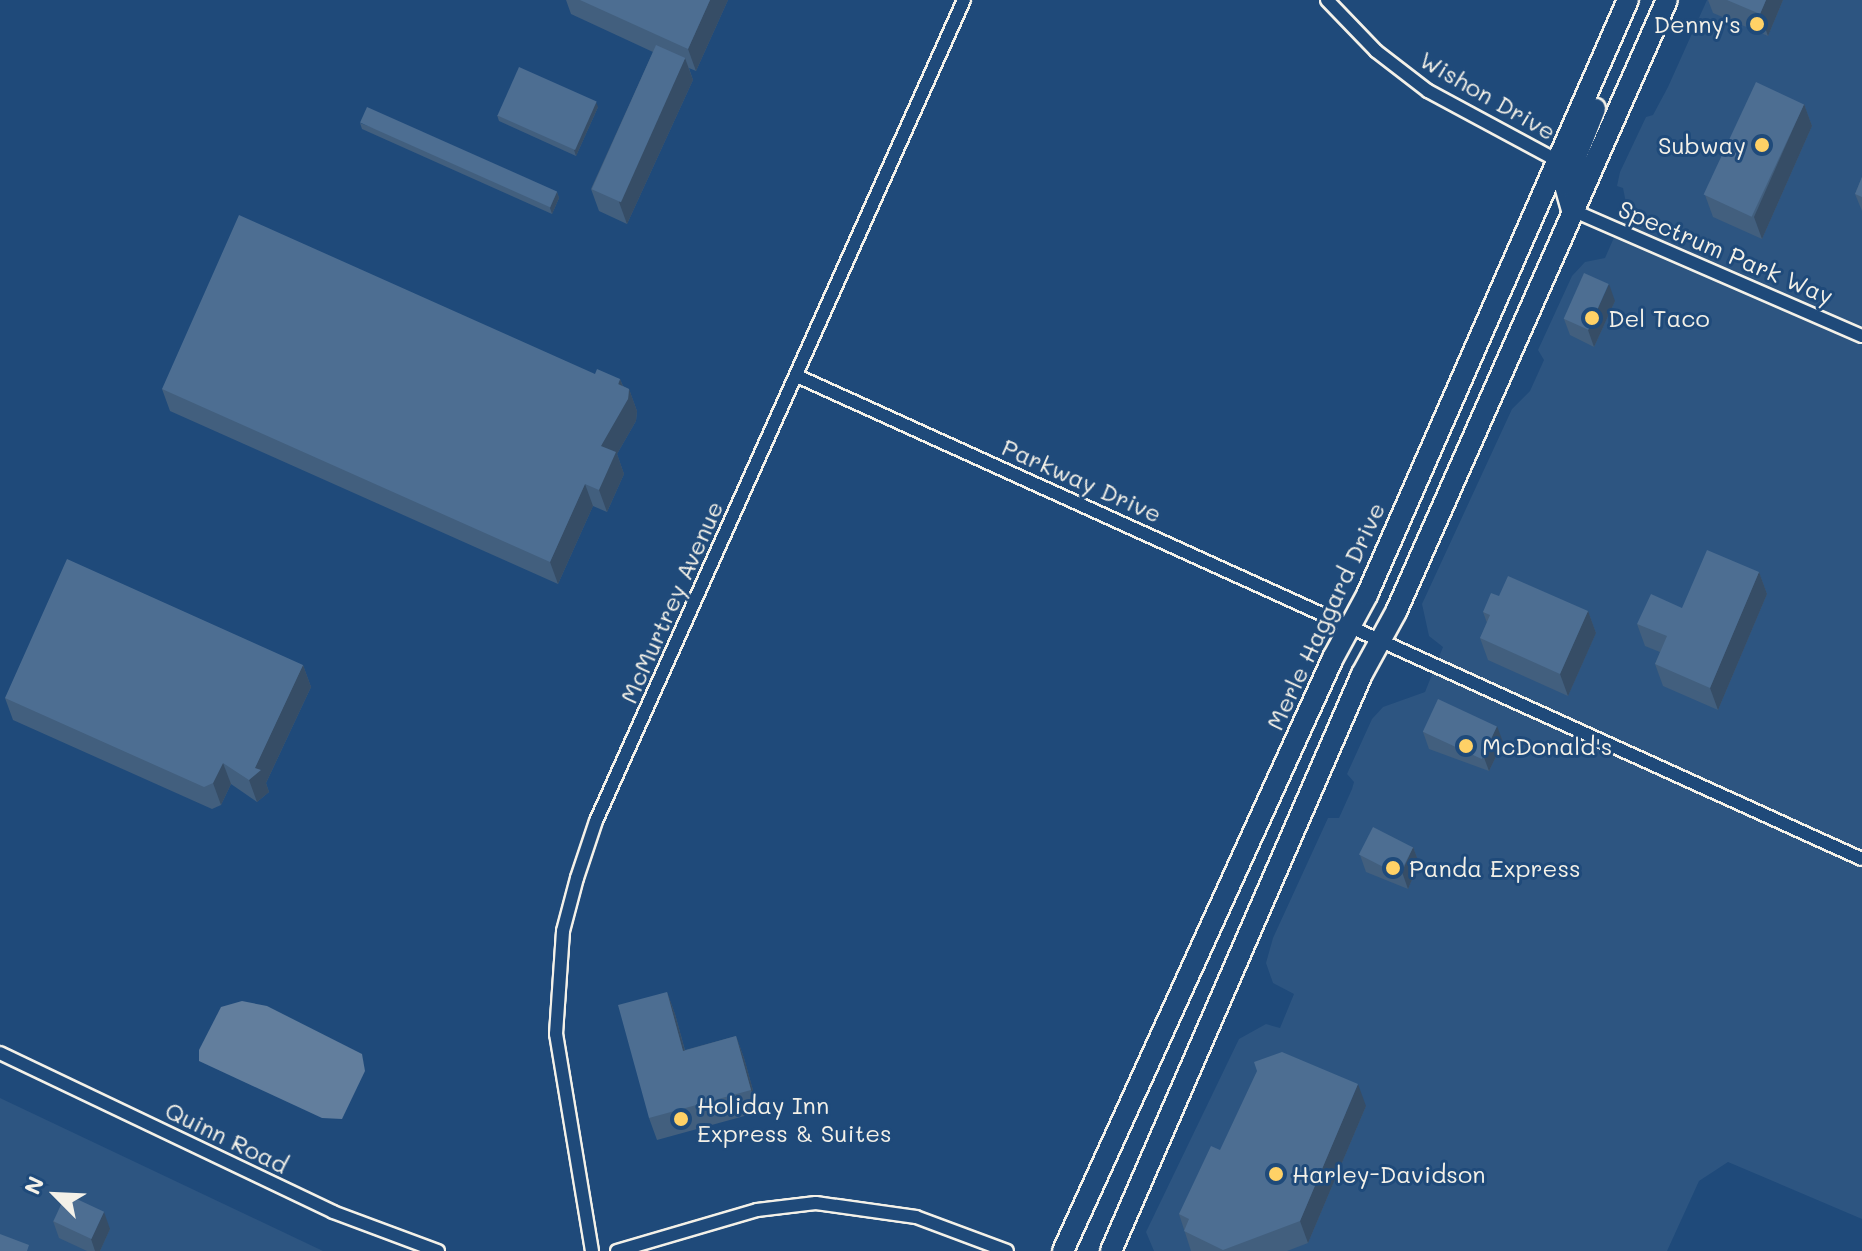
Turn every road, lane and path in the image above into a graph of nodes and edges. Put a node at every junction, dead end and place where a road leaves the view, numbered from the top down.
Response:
1 (964, 0) edge
2 (1327, 0) edge
3 (1628, 0) edge
4 (1667, 0) edge
5 (1617, 24) junction
6 (1558, 161) junction
7 (1572, 210) junction
8 (1862, 336) edge
9 (797, 376) junction
10 (1350, 624) junction
11 (1382, 639) junction
12 (1862, 859) edge
13 (0, 1053) edge
14 (438, 1251) edge
15 (592, 1251) edge
16 (617, 1251) edge
17 (1007, 1251) edge
18 (1063, 1251) edge
19 (1111, 1251) edge

1 - 9 street, McMurtrey Avenue
2 - 6 street, Wishon Drive
3 - 5 main road, Merle Haggard Drive
4 - 7 main road
5 - 6 main road, Merle Haggard Drive
5 - 7 main road
6 - 10 main road, Merle Haggard Drive
7 - 8 street, Spectrum Park Way
7 - 11 main road
9 - 10 street, Parkway Drive
9 - 15 street, McMurtrey Avenue
10 - 11 street, Parkway Drive
10 - 18 main road, Merle Haggard Drive
11 - 12 street, Parkway Drive
11 - 19 main road
13 - 14 street, Quinn Road
16 - 17 street

